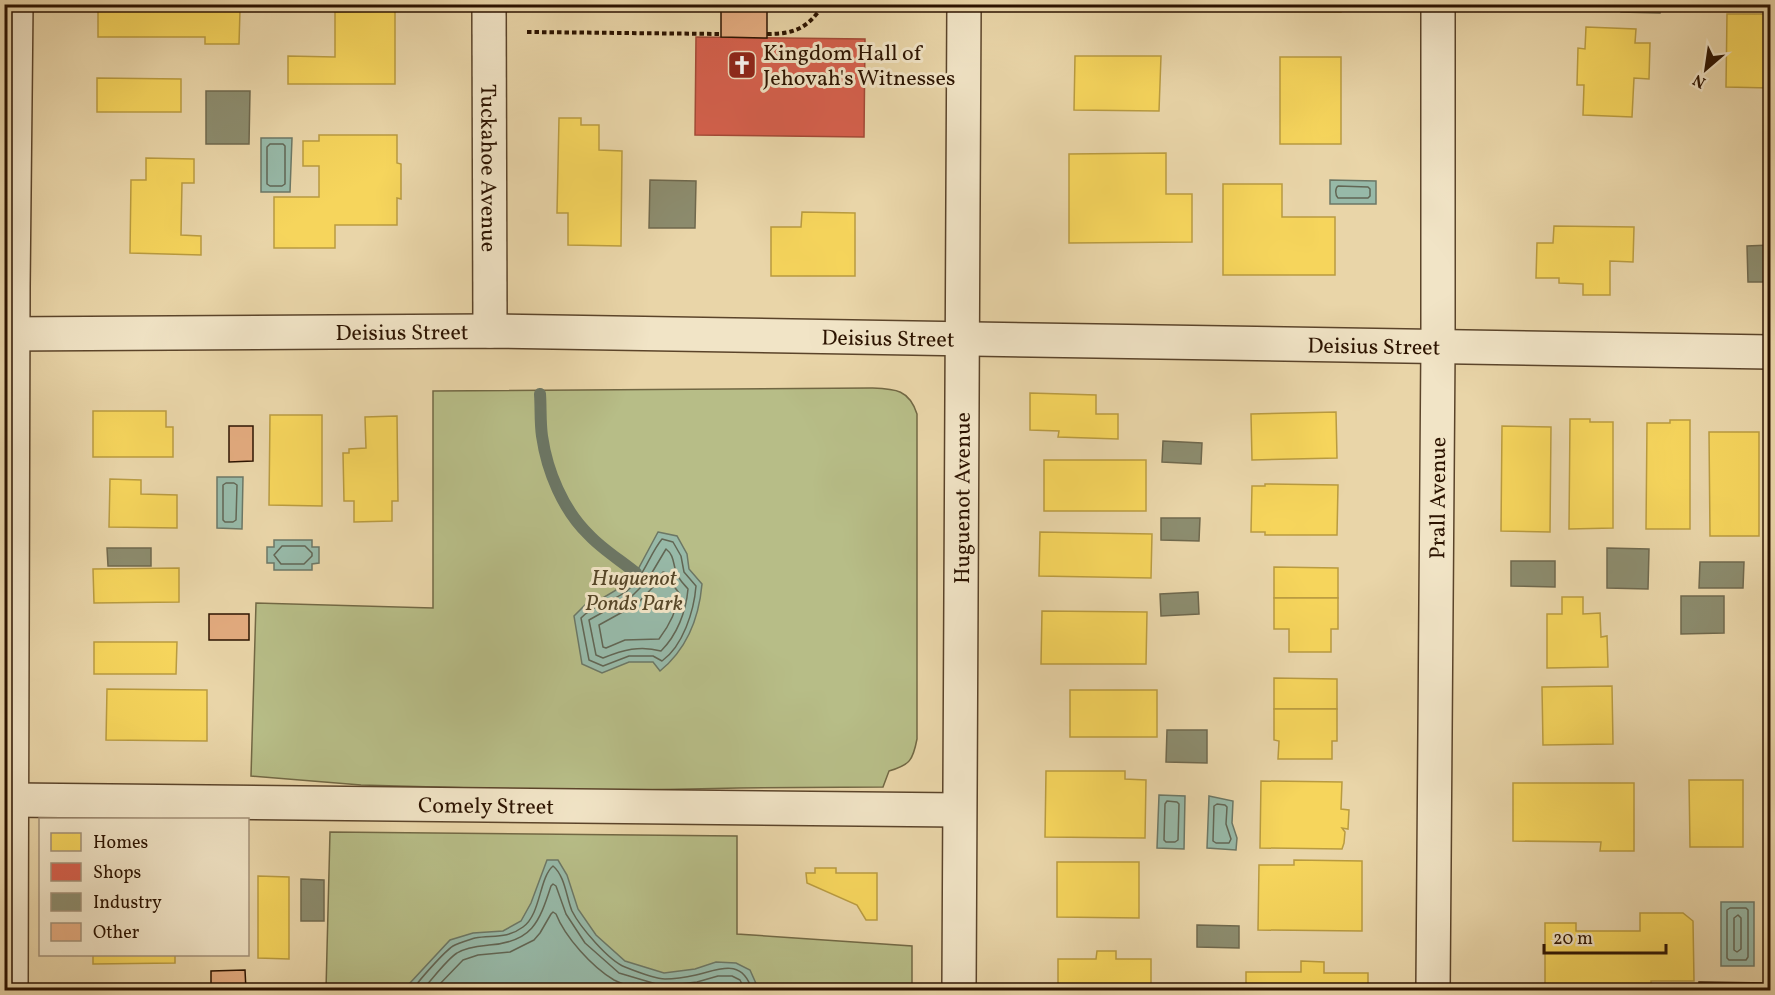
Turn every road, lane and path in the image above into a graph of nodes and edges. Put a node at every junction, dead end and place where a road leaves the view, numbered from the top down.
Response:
1 (16, 4) edge
2 (489, 4) edge
3 (824, 4) edge
4 (964, 4) edge
5 (1438, 4) edge
6 (527, 33) dead end
7 (721, 34) dead end
8 (767, 34) dead end
9 (490, 331) junction
10 (9, 334) edge
11 (963, 339) junction
12 (1438, 347) junction
13 (1770, 352) edge
14 (12, 800) junction
15 (959, 810) junction
16 (11, 990) edge
17 (958, 990) edge
18 (1433, 990) edge

1 - 10 street
2 - 9 street, Tuckahoe Avenue
3 - 8 path
4 - 11 street, Huguenot Avenue
5 - 12 street, Prall Avenue
6 - 7 path
9 - 10 street, Deisius Street
9 - 11 street, Deisius Street
10 - 14 street
11 - 12 street, Deisius Street
11 - 15 street, Huguenot Avenue
12 - 13 street, Deisius Street
12 - 18 street, Prall Avenue
14 - 15 street, Comely Street
14 - 16 street
15 - 17 street, Huguenot Avenue

